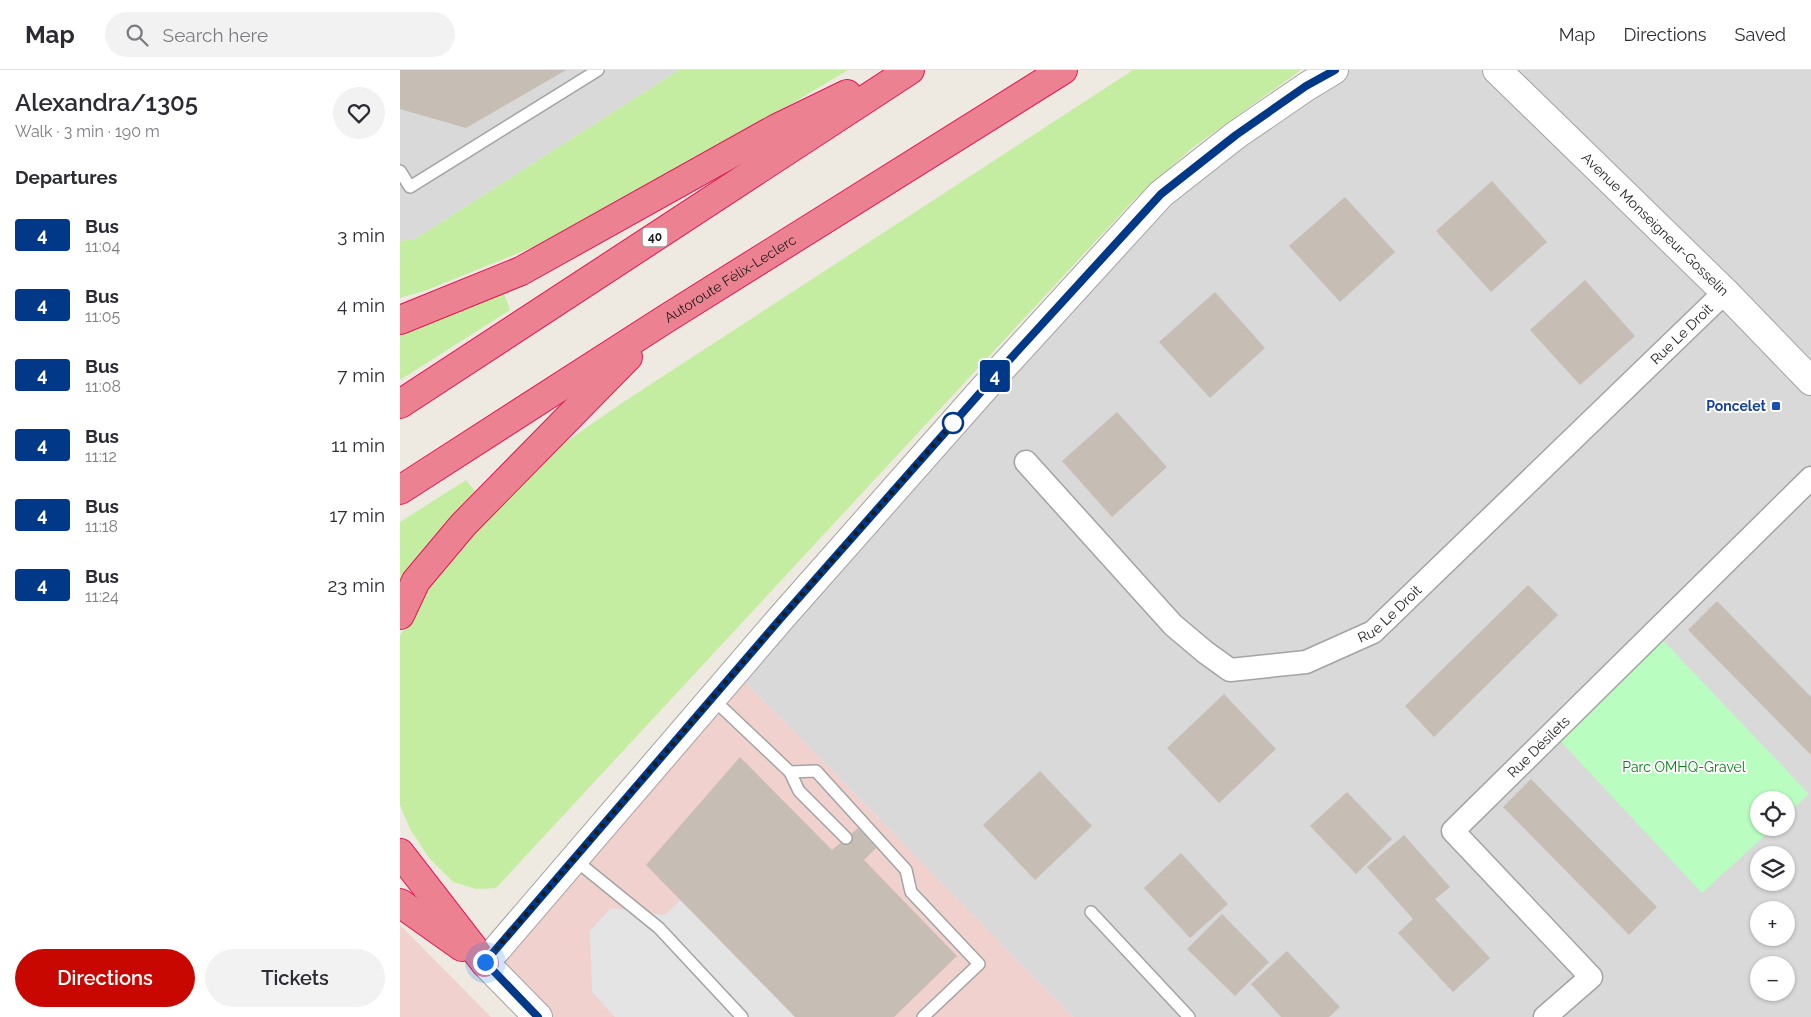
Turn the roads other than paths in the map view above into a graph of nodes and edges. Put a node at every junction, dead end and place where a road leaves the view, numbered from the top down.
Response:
1 (598, 70) edge
2 (898, 70) edge
3 (910, 70) edge
4 (1063, 70) edge
5 (1334, 70) edge
6 (1498, 70) edge
7 (400, 171) edge
8 (405, 190) edge
9 (1725, 292) junction
10 (400, 320) edge
11 (664, 320) junction
12 (1811, 381) edge
13 (400, 404) edge
14 (1026, 462) dead end
15 (1811, 478) edge
16 (400, 490) edge
17 (400, 615) edge
18 (712, 698) junction
19 (790, 772) junction
20 (846, 838) dead end
21 (400, 853) edge
22 (574, 859) junction
23 (400, 903) edge
24 (1091, 912) dead end
25 (485, 962) junction
26 (538, 1017) edge
27 (742, 1017) edge
28 (923, 1017) edge
29 (1189, 1017) edge
30 (1545, 1017) edge

1 - 8 lane
2 - 10 highway
3 - 13 highway, 40
4 - 11 highway, Autoroute Félix-Leclerc
5 - 18 street
6 - 9 street, Avenue Monseigneur-Gosselin
7 - 8 lane
9 - 12 street, Avenue Monseigneur-Gosselin
9 - 14 street, Rue Le Droit
11 - 16 highway, Autoroute Félix-Leclerc
11 - 17 highway
15 - 30 street, Rue Désilets
18 - 19 lane
18 - 22 street
19 - 20 lane
19 - 28 lane
21 - 25 highway
22 - 25 street
22 - 27 lane
23 - 25 highway
24 - 29 lane
25 - 26 street

